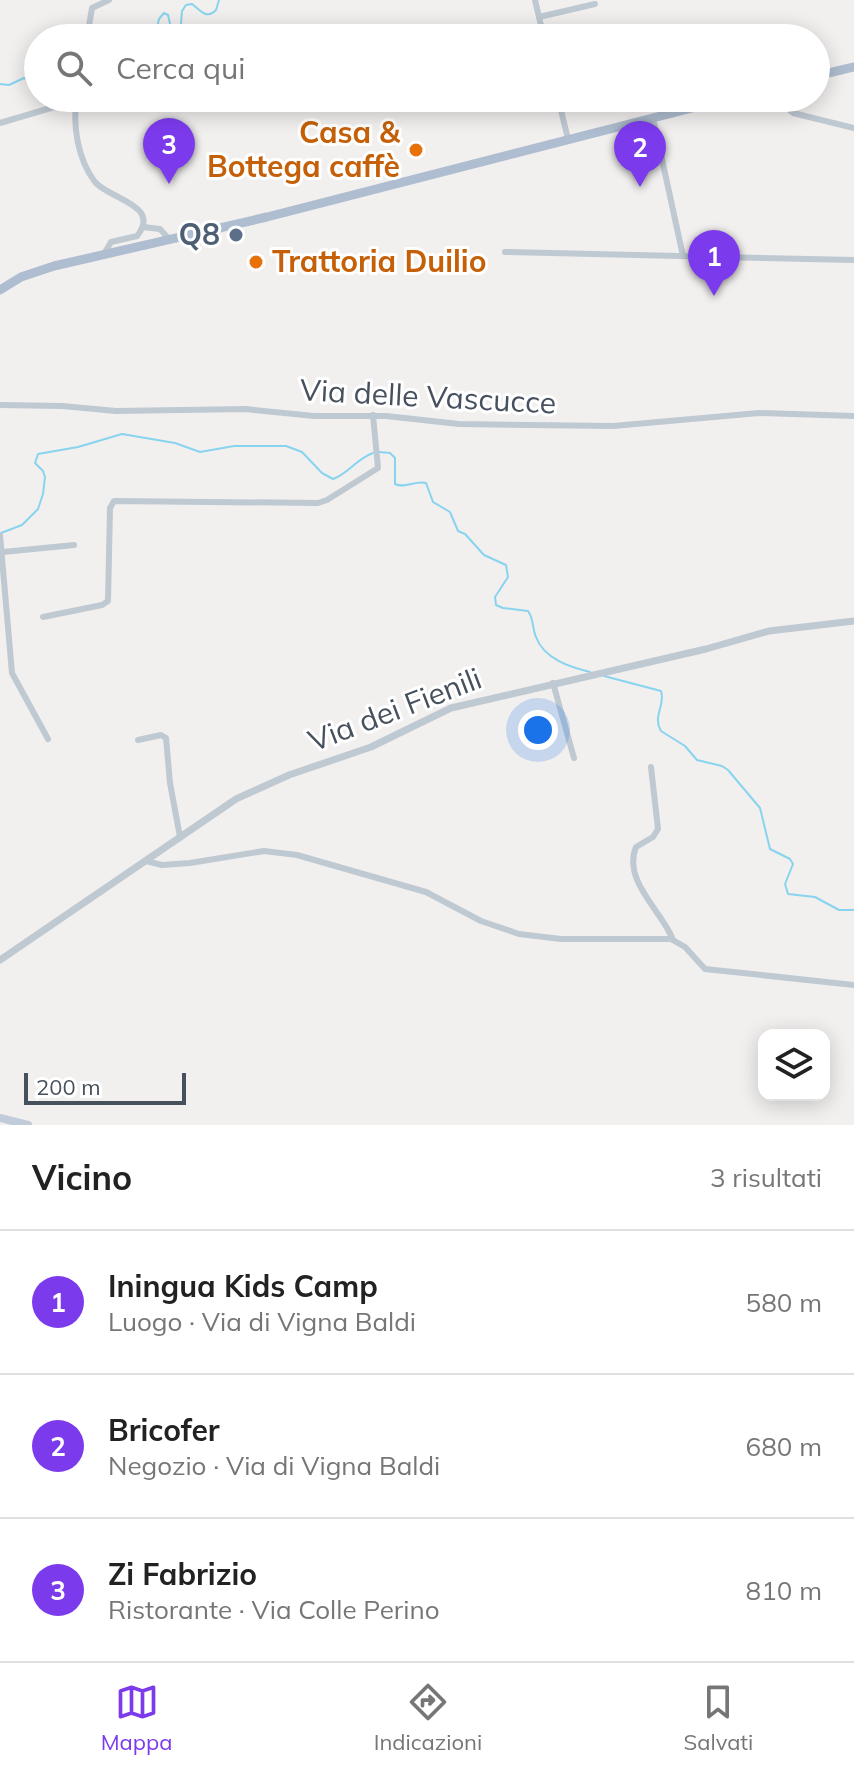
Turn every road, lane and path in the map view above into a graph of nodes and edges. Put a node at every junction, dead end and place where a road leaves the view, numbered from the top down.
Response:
1 (87, 0) edge
2 (109, 0) edge
3 (535, 0) edge
4 (595, 4) dead end
5 (92, 8) junction
6 (539, 17) junction
7 (89, 24) edge
8 (541, 24) edge
9 (854, 67) edge
10 (830, 73) edge
11 (37, 112) edge
12 (76, 112) edge
13 (561, 112) edge
14 (676, 112) edge
15 (792, 112) edge
16 (653, 118) junction
17 (0, 123) edge
18 (854, 128) edge
19 (568, 139) junction
20 (143, 227) junction
21 (169, 239) junction
22 (505, 252) dead end
23 (104, 254) junction
24 (683, 256) junction
25 (854, 260) edge
26 (0, 290) edge
27 (0, 405) edge
28 (373, 415) junction
29 (854, 416) edge
30 (0, 536) edge
31 (74, 545) dead end
32 (3, 552) junction
33 (43, 617) dead end
34 (854, 621) edge
35 (553, 683) junction
36 (48, 739) dead end
37 (138, 740) dead end
38 (574, 758) dead end
39 (651, 767) dead end
40 (180, 837) junction
41 (146, 861) junction
42 (673, 940) junction
43 (0, 960) edge
44 (854, 985) edge
45 (0, 1118) edge
46 (28, 1125) edge

1 - 5 street
2 - 5 street
3 - 6 street
4 - 6 street
5 - 7 street
6 - 8 street
9 - 10 main road
11 - 17 street
12 - 20 street
13 - 19 street
14 - 16 main road
15 - 18 street
16 - 19 main road
16 - 24 street
19 - 21 main road
20 - 21 street
20 - 23 street
21 - 23 main road
22 - 24 street
23 - 26 main road
24 - 25 street
27 - 28 street, Via delle Vascucce
28 - 29 street, Via delle Vascucce
28 - 33 street
30 - 32 street
31 - 32 street
32 - 36 street
34 - 35 street, Via dei Fienili
35 - 38 street
35 - 40 street, Via dei Fienili
37 - 40 street
39 - 42 street
40 - 41 street, Via dei Fienili
41 - 42 street
41 - 43 street, Via dei Fienili
42 - 44 street
45 - 46 main road

